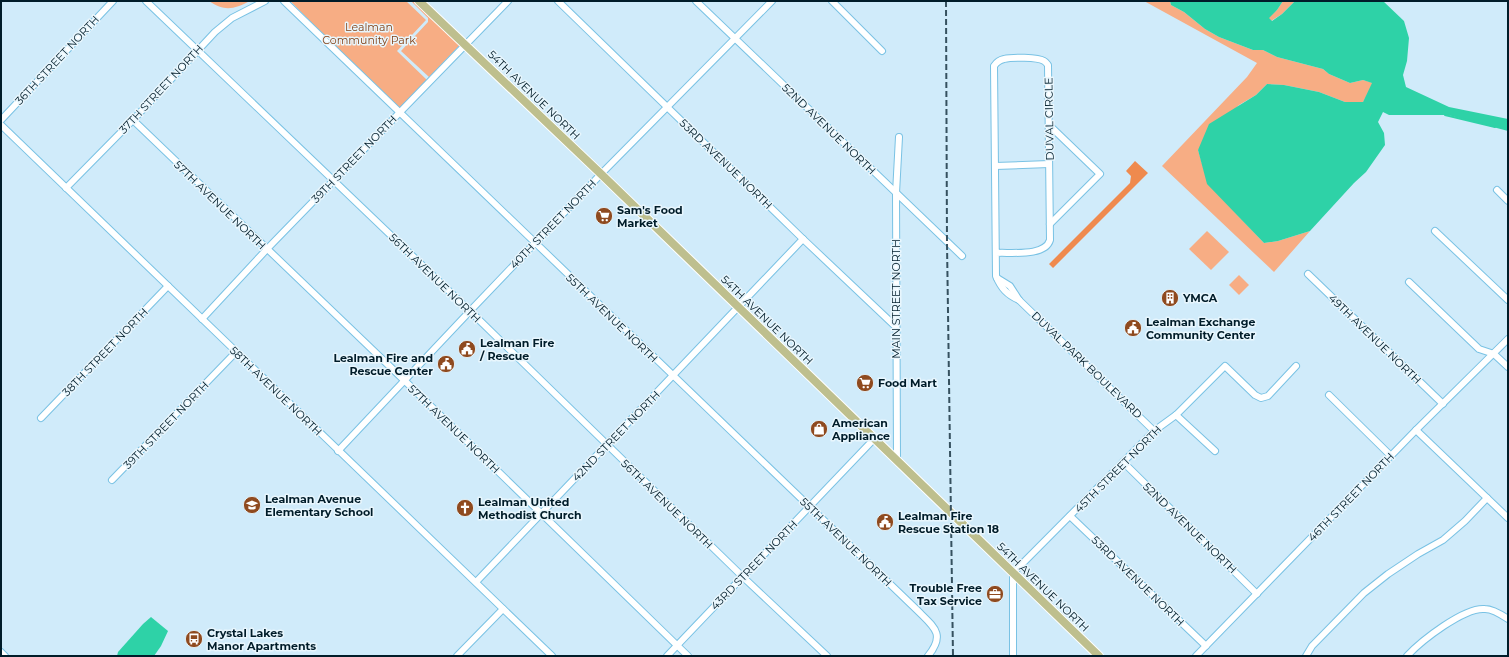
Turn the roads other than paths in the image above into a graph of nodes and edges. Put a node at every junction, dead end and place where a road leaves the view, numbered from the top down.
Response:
1 (113, 1) edge
2 (146, 1) edge
3 (265, 1) edge
4 (284, 1) edge
5 (420, 1) edge
6 (508, 1) edge
7 (558, 1) edge
8 (696, 1) edge
9 (772, 1) edge
10 (832, 1) edge
11 (735, 39) junction
12 (465, 45) junction
13 (197, 51) junction
14 (882, 51) dead end
15 (668, 108) junction
16 (399, 113) junction
17 (1, 120) edge
18 (133, 120) junction
19 (1, 125) edge
20 (1049, 125) junction
21 (899, 136) dead end
22 (1049, 164) junction
23 (995, 166) junction
24 (601, 174) junction
25 (333, 181) junction
26 (66, 188) junction
27 (1497, 190) dead end
28 (896, 194) junction
29 (1508, 201) edge
30 (1050, 224) junction
31 (1435, 232) dead end
32 (803, 239) junction
33 (535, 244) junction
34 (267, 249) junction
35 (996, 253) junction
36 (962, 256) dead end
37 (1308, 274) dead end
38 (997, 277) joint
39 (1409, 282) dead end
40 (168, 286) junction
41 (1508, 300) edge
42 (738, 307) junction
43 (470, 311) junction
44 (202, 319) junction
45 (896, 326) junction
46 (1508, 339) edge
47 (236, 352) junction
48 (1494, 354) junction
49 (1296, 366) dead end
50 (1508, 367) edge
51 (673, 376) junction
52 (405, 381) junction
53 (1329, 395) dead end
54 (1443, 404) junction
55 (1176, 415) junction
56 (42, 418) dead end
57 (1416, 430) junction
58 (1154, 431) junction
59 (874, 439) junction
60 (607, 445) junction
61 (338, 451) junction
62 (1215, 451) dead end
63 (1391, 456) junction
64 (897, 461) junction
65 (1123, 462) junction
66 (112, 480) dead end
67 (1487, 498) junction
68 (809, 508) junction
69 (541, 514) junction
70 (1070, 516) junction
71 (1508, 518) edge
72 (1013, 573) junction
73 (743, 577) junction
74 (476, 582) junction
75 (1257, 594) junction
76 (503, 609) junction
77 (1508, 619) edge
78 (677, 645) junction
79 (1206, 646) junction
80 (1, 652) edge
81 (5, 656) edge
82 (457, 656) edge
83 (552, 656) edge
84 (667, 656) edge
85 (688, 656) edge
86 (827, 656) edge
87 (928, 656) edge
88 (1013, 656) edge
89 (1099, 656) edge
90 (1196, 656) edge
91 (1306, 656) edge
92 (1407, 656) edge

1 - 17 street, 36TH STREET NORTH
2 - 13 street, 56TH AVENUE NORTH
3 - 13 street, 37TH STREET NORTH
4 - 16 street, 55TH AVENUE NORTH
5 - 12 main road, 54TH AVENUE NORTH
6 - 12 street, 39TH STREET NORTH
7 - 15 street, 53RD AVENUE NORTH
8 - 11 street, 52ND AVENUE NORTH
9 - 11 street, 40TH STREET NORTH
10 - 14 street
11 - 15 street, 40TH STREET NORTH
11 - 28 street, 52ND AVENUE NORTH
12 - 16 street, 39TH STREET NORTH
12 - 24 main road, 54TH AVENUE NORTH
13 - 18 street, 37TH STREET NORTH
13 - 25 street, 56TH AVENUE NORTH
15 - 24 street, 40TH STREET NORTH
15 - 32 street, 53RD AVENUE NORTH
16 - 25 street, 39TH STREET NORTH
16 - 33 street, 55TH AVENUE NORTH
18 - 26 street, 37TH STREET NORTH
18 - 34 street, 57TH AVENUE NORTH
19 - 26 street, 58TH AVENUE NORTH
20 - 22 street, DUVAL CIRCLE
20 - 23 street, DUVAL CIRCLE
20 - 30 street
21 - 28 street, MAIN STREET NORTH
22 - 23 street
22 - 30 street, DUVAL CIRCLE
23 - 35 street, DUVAL CIRCLE
24 - 33 street, 40TH STREET NORTH
24 - 42 main road, 54TH AVENUE NORTH
25 - 34 street, 39TH STREET NORTH
25 - 43 street, 56TH AVENUE NORTH
26 - 40 street, 58TH AVENUE NORTH
27 - 29 street
28 - 36 street, 52ND AVENUE NORTH
28 - 45 street, MAIN STREET NORTH
30 - 35 street, DUVAL CIRCLE
31 - 41 street
32 - 42 street, 42ND STREET NORTH
32 - 45 street, 53RD AVENUE NORTH
33 - 43 street, 40TH STREET NORTH
33 - 51 street, 55TH AVENUE NORTH
34 - 44 street, 39TH STREET NORTH
34 - 52 street, 57TH AVENUE NORTH
35 - 38 street, DUVAL CIRCLE
37 - 54 street, 49TH AVENUE NORTH
38 - 58 street, DUVAL PARK BOULEVARD
39 - 48 street
40 - 44 street, 58TH AVENUE NORTH
40 - 56 street, 38TH STREET NORTH
42 - 51 street, 42ND STREET NORTH
42 - 59 main road, 54TH AVENUE NORTH
43 - 52 street, 40TH STREET NORTH
43 - 60 street, 56TH AVENUE NORTH
44 - 47 street, 58TH AVENUE NORTH
45 - 64 street, MAIN STREET NORTH
46 - 48 street, 46TH STREET NORTH
47 - 61 street, 58TH AVENUE NORTH
47 - 66 street, 39TH STREET NORTH
48 - 50 street
48 - 54 street, 46TH STREET NORTH
49 - 55 street, 45TH STREET NORTH
51 - 60 street, 42ND STREET NORTH
51 - 68 street, 55TH AVENUE NORTH
52 - 61 street, 40TH STREET NORTH
52 - 69 street, 57TH AVENUE NORTH
53 - 63 street
54 - 57 street, 46TH STREET NORTH
55 - 58 street, 45TH STREET NORTH
55 - 62 street
57 - 63 street, 46TH STREET NORTH
57 - 67 street
58 - 65 street, 45TH STREET NORTH
59 - 64 main road, 54TH AVENUE NORTH
59 - 68 street, 43RD STREET NORTH
60 - 69 street, 42ND STREET NORTH
60 - 73 street, 56TH AVENUE NORTH
61 - 74 street, 58TH AVENUE NORTH
63 - 75 street, 46TH STREET NORTH
64 - 72 main road, 54TH AVENUE NORTH
65 - 70 street, 45TH STREET NORTH
65 - 75 street, 52ND AVENUE NORTH
67 - 71 street
67 - 91 street
68 - 73 street, 43RD STREET NORTH
68 - 87 street, 55TH AVENUE NORTH
69 - 74 street, 42ND STREET NORTH
69 - 78 street, 57TH AVENUE NORTH
70 - 72 street, 45TH STREET NORTH
70 - 79 street, 53RD AVENUE NORTH
72 - 88 street
72 - 89 main road, 54TH AVENUE NORTH
73 - 78 street, 43RD STREET NORTH
73 - 86 street, 56TH AVENUE NORTH
74 - 76 street, 58TH AVENUE NORTH
75 - 79 street, 46TH STREET NORTH
76 - 82 street
76 - 83 street, 58TH AVENUE NORTH
77 - 92 street
78 - 84 street, 43RD STREET NORTH
78 - 85 street, 57TH AVENUE NORTH
79 - 90 street, 46TH STREET NORTH
80 - 81 street

